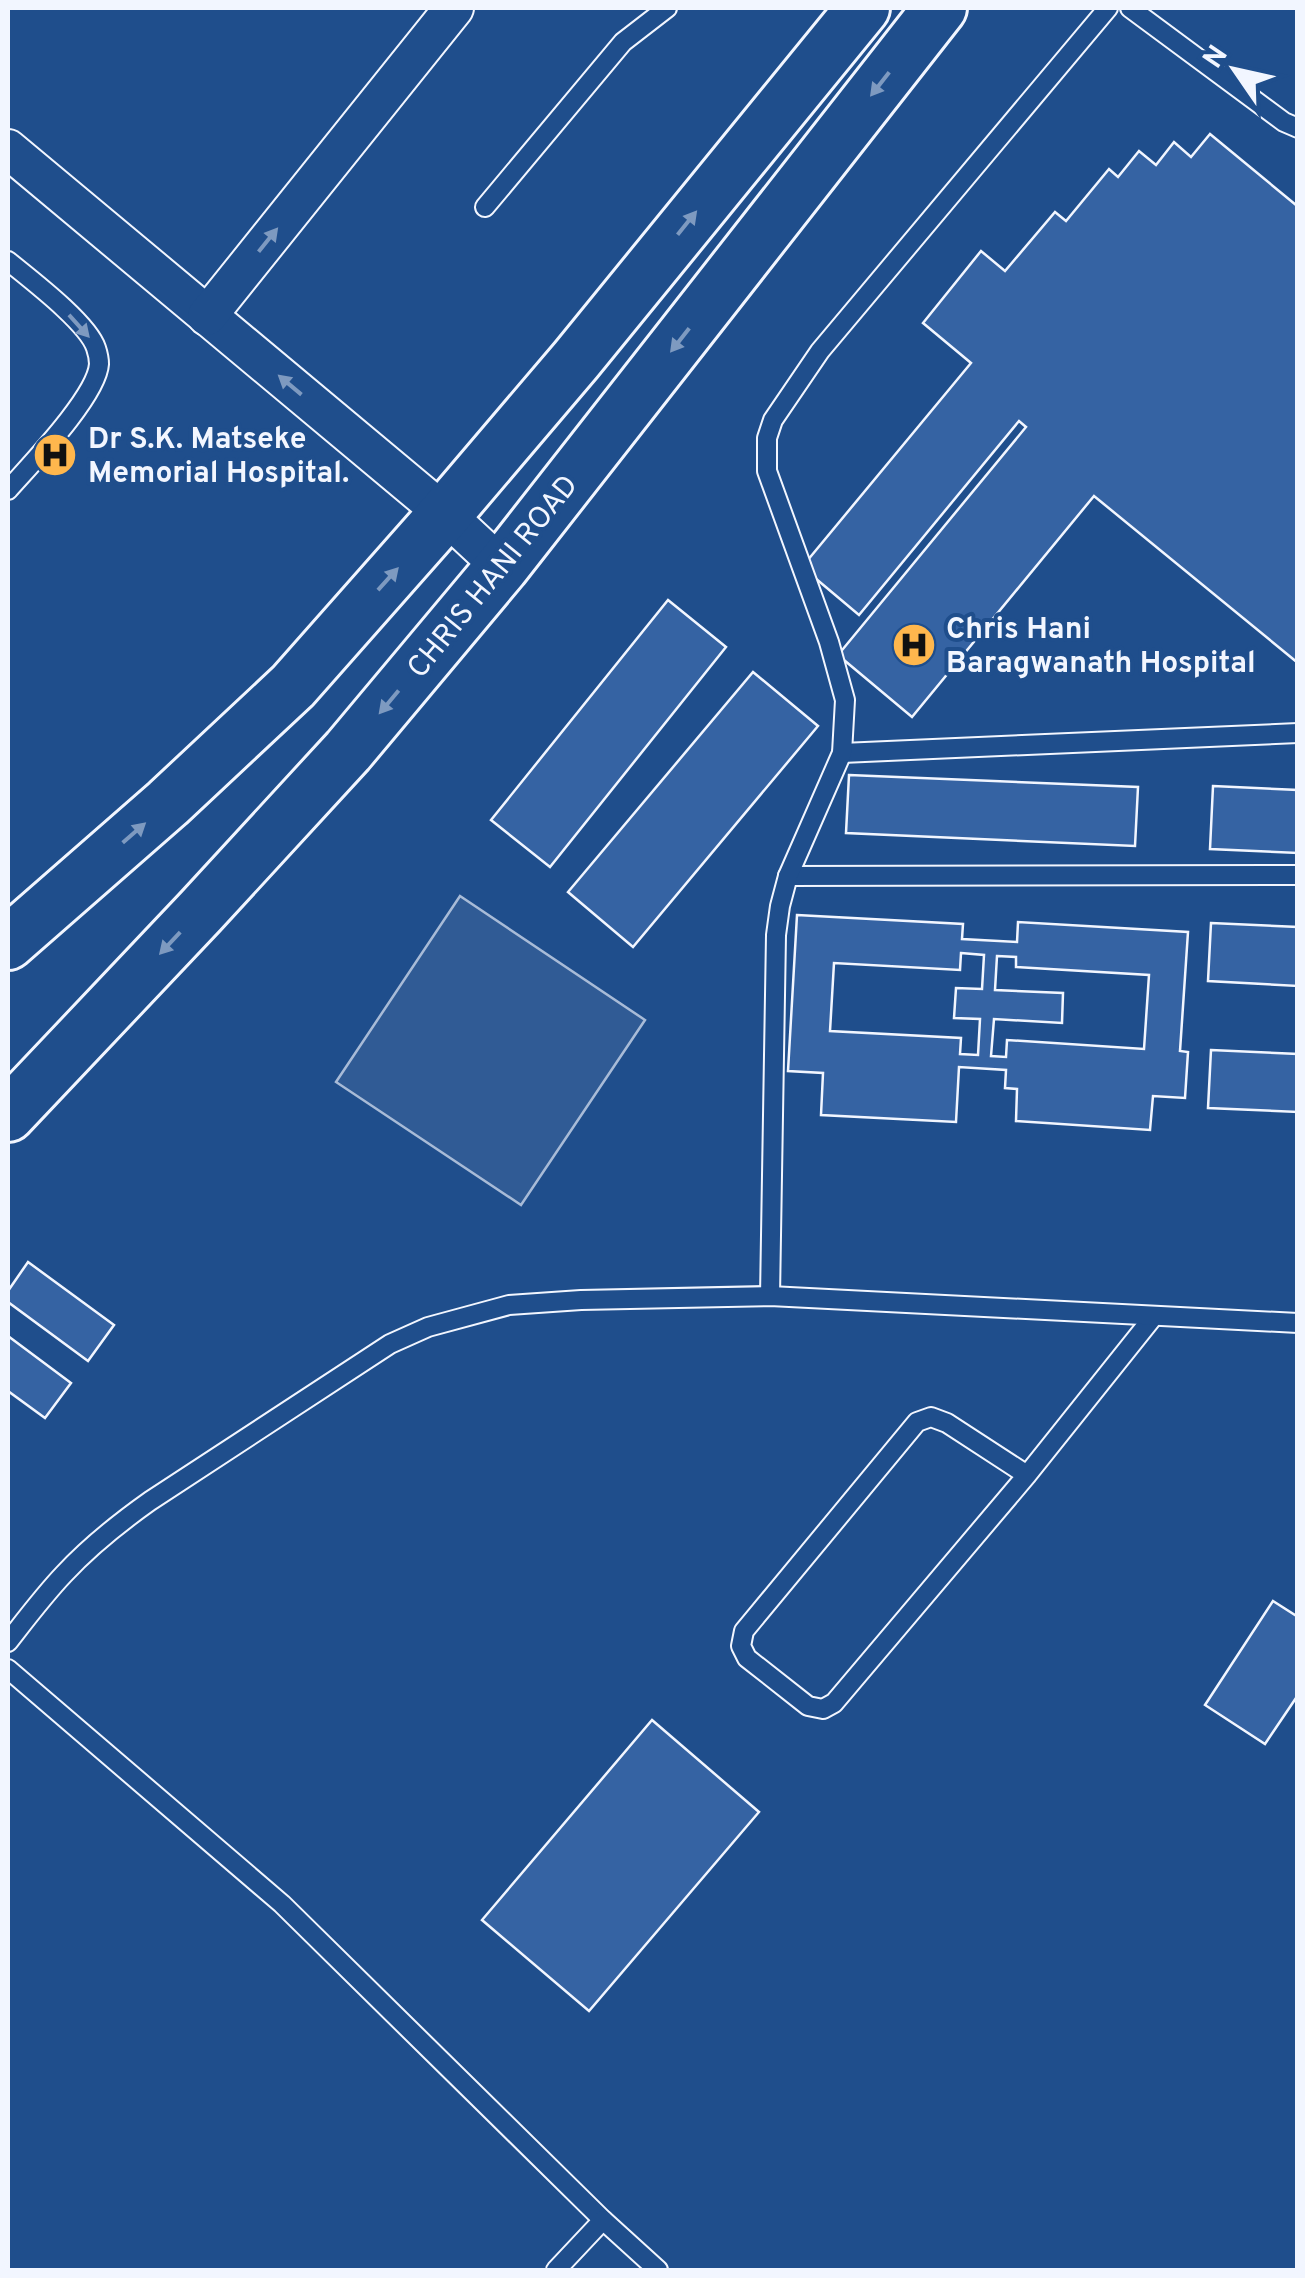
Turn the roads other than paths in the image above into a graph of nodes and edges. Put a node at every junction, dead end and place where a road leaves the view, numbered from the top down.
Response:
1 (454, 8) edge
2 (667, 8) edge
3 (863, 8) edge
4 (940, 8) edge
5 (1108, 8) edge
6 (1130, 8) edge
7 (1298, 128) edge
8 (8, 149) edge
9 (484, 207) dead end
10 (8, 261) edge
11 (207, 316) junction
12 (8, 490) edge
13 (445, 514) junction
14 (502, 568) junction
15 (1298, 734) edge
16 (842, 754) junction
17 (1298, 875) edge
18 (788, 876) junction
19 (8, 943) edge
20 (8, 1115) edge
21 (770, 1296) junction
22 (1154, 1316) junction
23 (1298, 1324) edge
24 (1027, 1475) junction
25 (8, 1642) edge
26 (8, 1669) edge
27 (603, 2220) junction
28 (556, 2270) edge
29 (658, 2270) edge

11 -> 1 street
2 - 9 lane
13 -> 3 main road
4 -> 14 main road, CHRIS HANI ROAD
5 - 16 lane
6 - 7 lane
8 - 11 street
10 -> 12 lane
13 -> 11 street
13 - 14 street
19 -> 13 main road
14 -> 20 main road, CHRIS HANI ROAD
15 - 16 lane
16 - 18 lane
17 - 18 lane
18 - 21 lane
21 - 22 lane
21 - 25 lane
22 - 23 lane
22 - 24 lane
24 - 24 lane
26 - 27 lane
27 - 28 lane
27 - 29 lane

